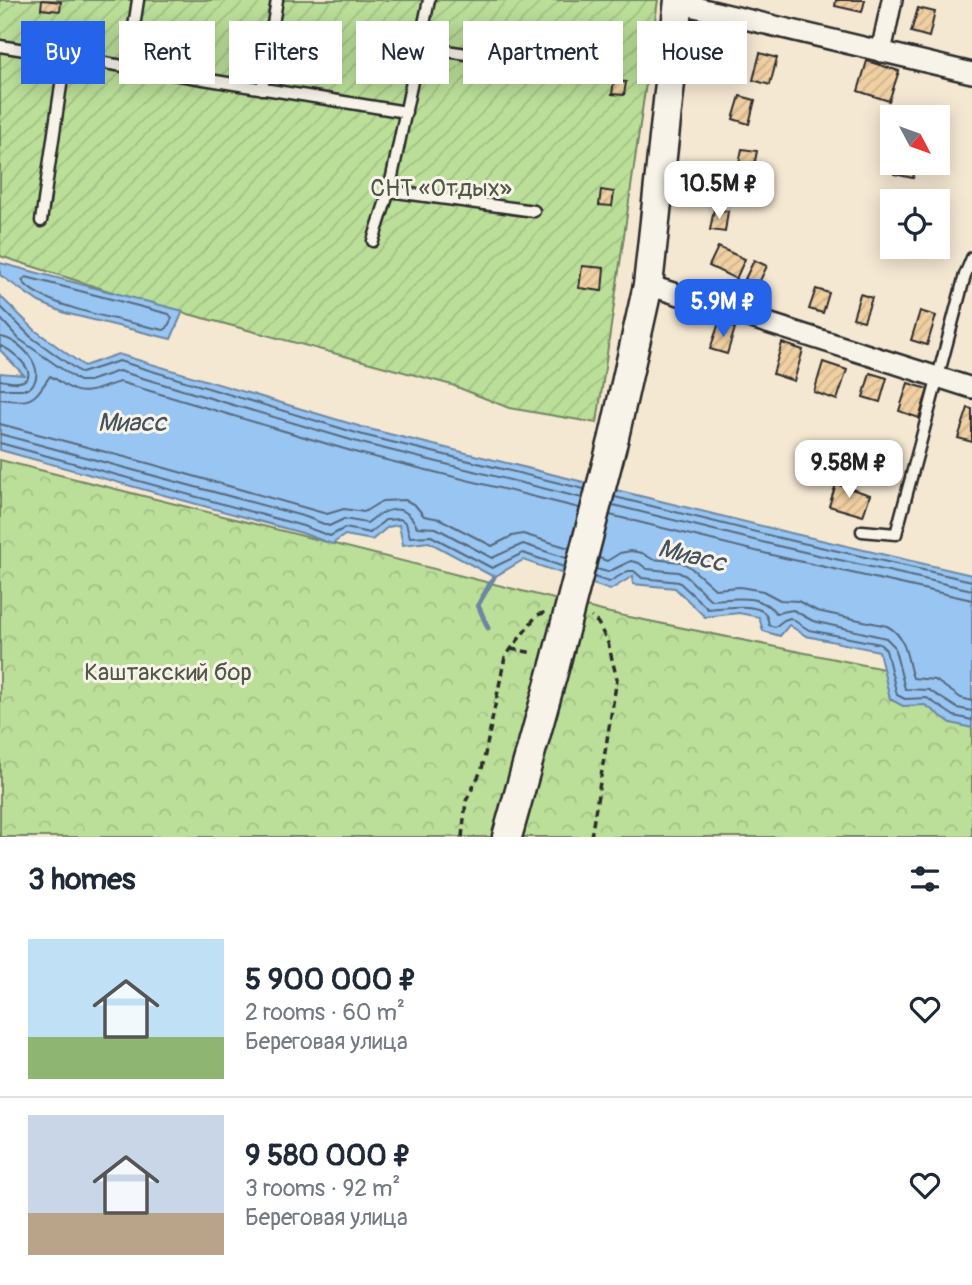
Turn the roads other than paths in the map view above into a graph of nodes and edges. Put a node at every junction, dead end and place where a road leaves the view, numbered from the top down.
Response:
1 (138, 0) edge
2 (277, 0) edge
3 (429, 0) edge
4 (892, 0) edge
5 (679, 2) edge
6 (135, 21) edge
7 (425, 21) edge
8 (0, 46) edge
9 (21, 50) edge
10 (881, 52) junction
11 (972, 73) edge
12 (215, 81) edge
13 (61, 84) edge
14 (412, 84) edge
15 (262, 89) junction
16 (406, 112) junction
17 (389, 191) junction
18 (534, 211) dead end
19 (41, 221) dead end
20 (373, 241) dead end
21 (972, 258) edge
22 (648, 285) junction
23 (938, 379) junction
24 (972, 388) edge
25 (862, 531) dead end
26 (507, 837) edge

1 - 6 lane
2 - 15 lane
3 - 7 lane
4 - 10 street
5 - 10 street
5 - 22 main road
8 - 9 lane
10 - 11 street
12 - 15 lane
13 - 19 lane
14 - 16 lane
15 - 16 lane
16 - 17 lane
17 - 18 lane
17 - 20 lane
21 - 23 lane
22 - 23 street
22 - 26 main road, bridge
23 - 24 street
23 - 25 lane

